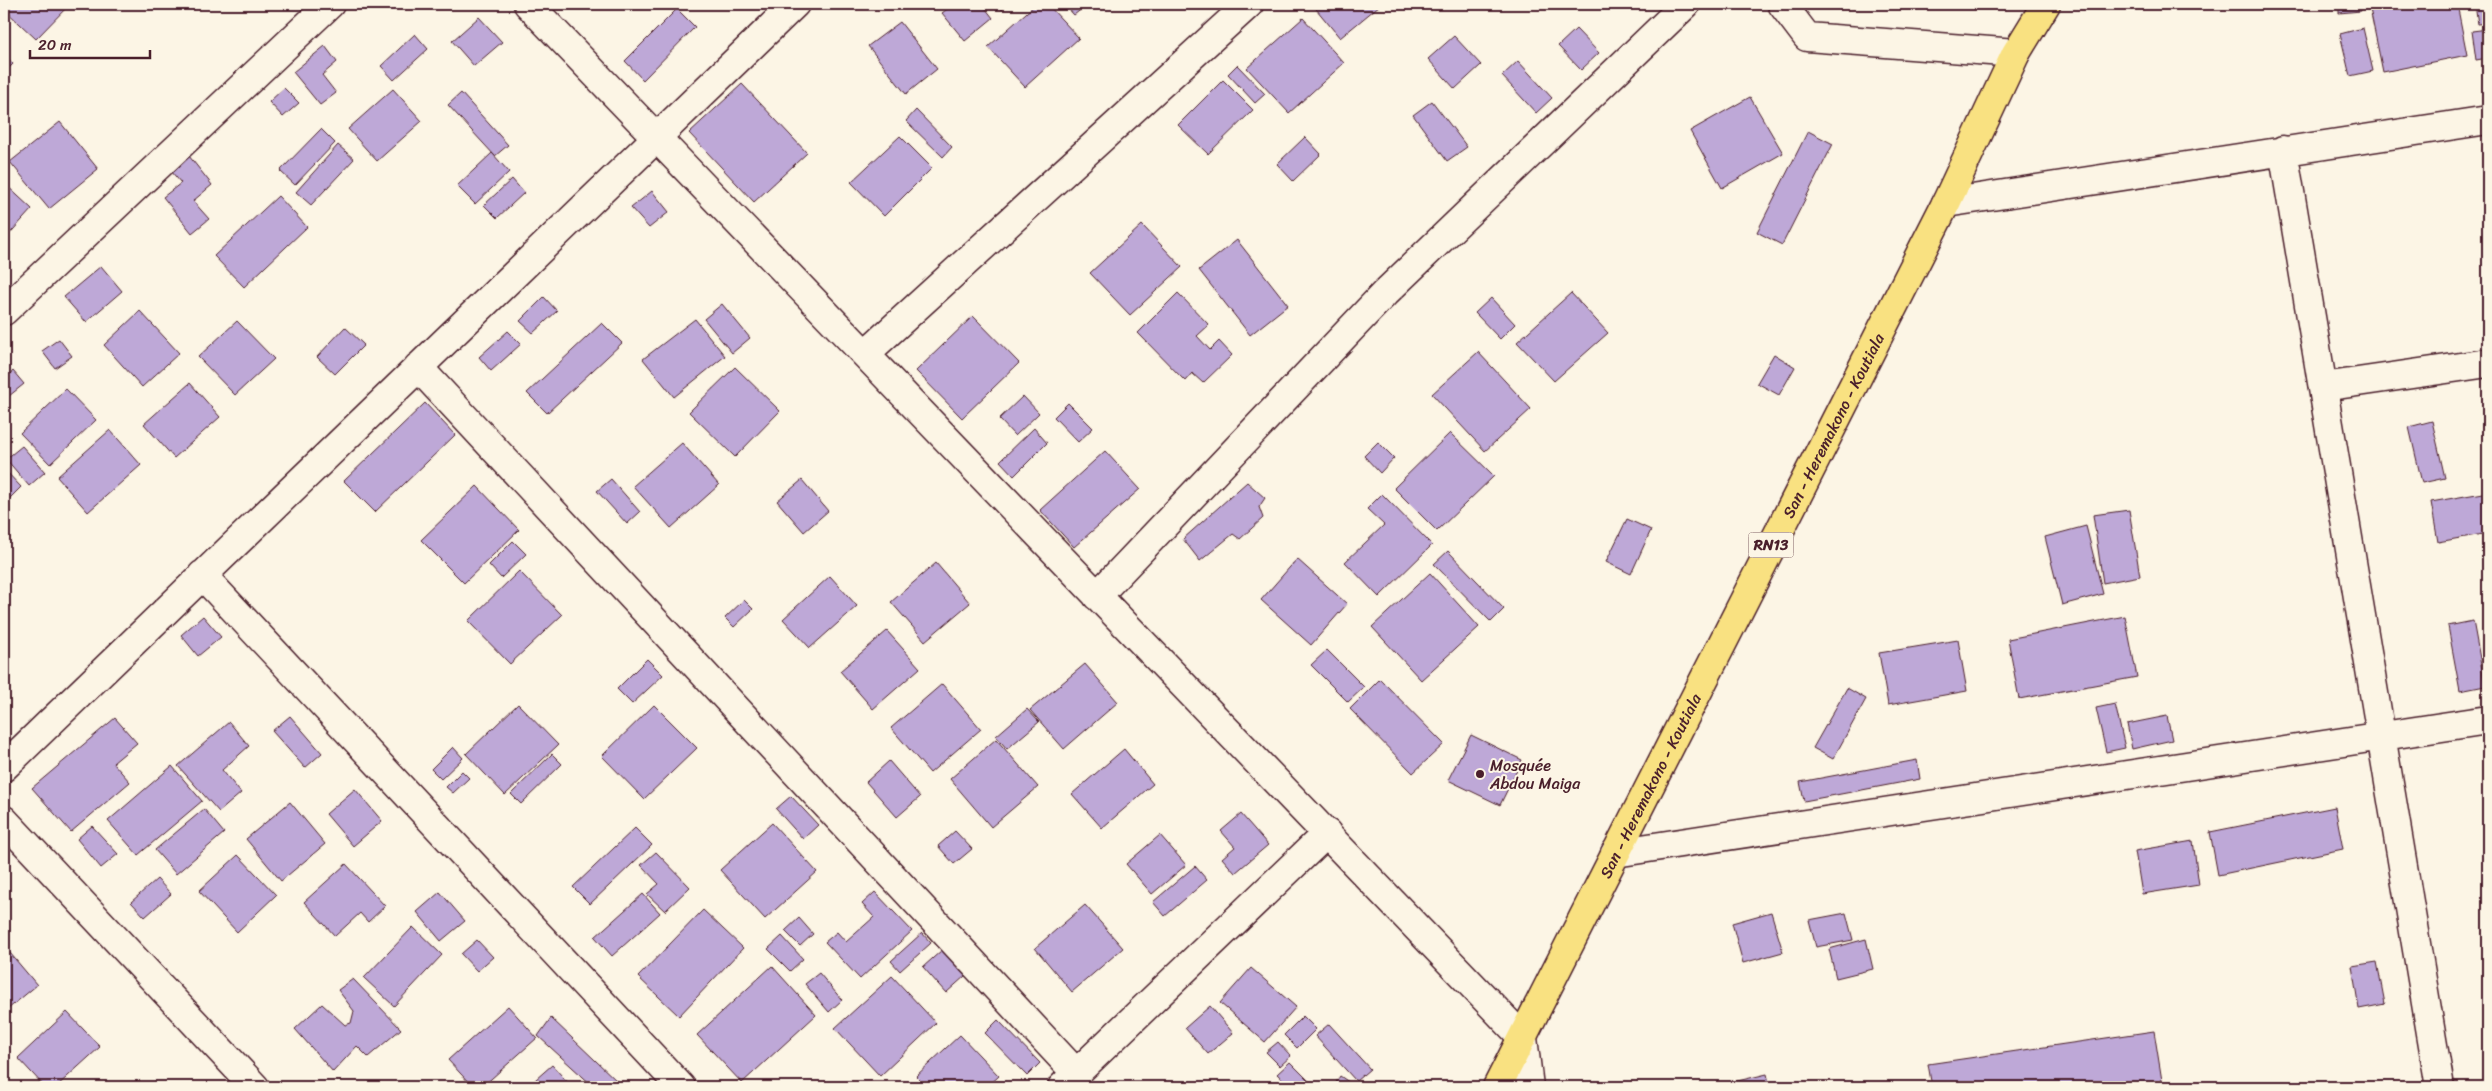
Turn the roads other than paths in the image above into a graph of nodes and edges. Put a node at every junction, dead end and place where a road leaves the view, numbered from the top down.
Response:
1 (330, 4) edge
2 (528, 4) edge
3 (795, 4) edge
4 (1249, 4) edge
5 (1686, 4) edge
6 (1782, 4) edge
7 (2046, 4) edge
8 (2016, 53) junction
9 (2488, 120) edge
10 (656, 137) junction
11 (2283, 150) junction
12 (1946, 203) junction
13 (4, 311) edge
14 (866, 354) junction
15 (2488, 363) edge
16 (418, 367) junction
17 (2323, 388) junction
18 (202, 576) junction
19 (1098, 596) junction
20 (2488, 720) edge
21 (2381, 737) junction
22 (4, 767) edge
23 (4, 820) edge
24 (1327, 834) junction
25 (1615, 852) junction
26 (1523, 1038) junction
27 (1069, 1080) edge
28 (255, 1087) edge
29 (681, 1087) edge
30 (1497, 1087) edge
31 (1529, 1087) edge
32 (2440, 1087) edge

1 - 13 street
2 - 10 street
3 - 10 street
4 - 14 street
5 - 19 street
6 - 8 street
7 - 8 main road, San - Heremakono - Koutiala / RN13
8 - 12 main road, San - Heremakono - Koutiala / RN13
9 - 11 street
10 - 14 street
10 - 16 street
11 - 12 street
11 - 17 street
12 - 25 main road, San - Heremakono - Koutiala / RN13
14 - 19 street
15 - 17 street
16 - 18 street
16 - 27 street
17 - 21 street
18 - 22 street
18 - 29 street
19 - 24 street
20 - 21 street
21 - 25 street
21 - 32 street
23 - 28 street
24 - 26 street
24 - 27 street
25 - 26 main road, San - Heremakono - Koutiala / RN13
26 - 30 main road, San - Heremakono - Koutiala / RN13
26 - 31 street

